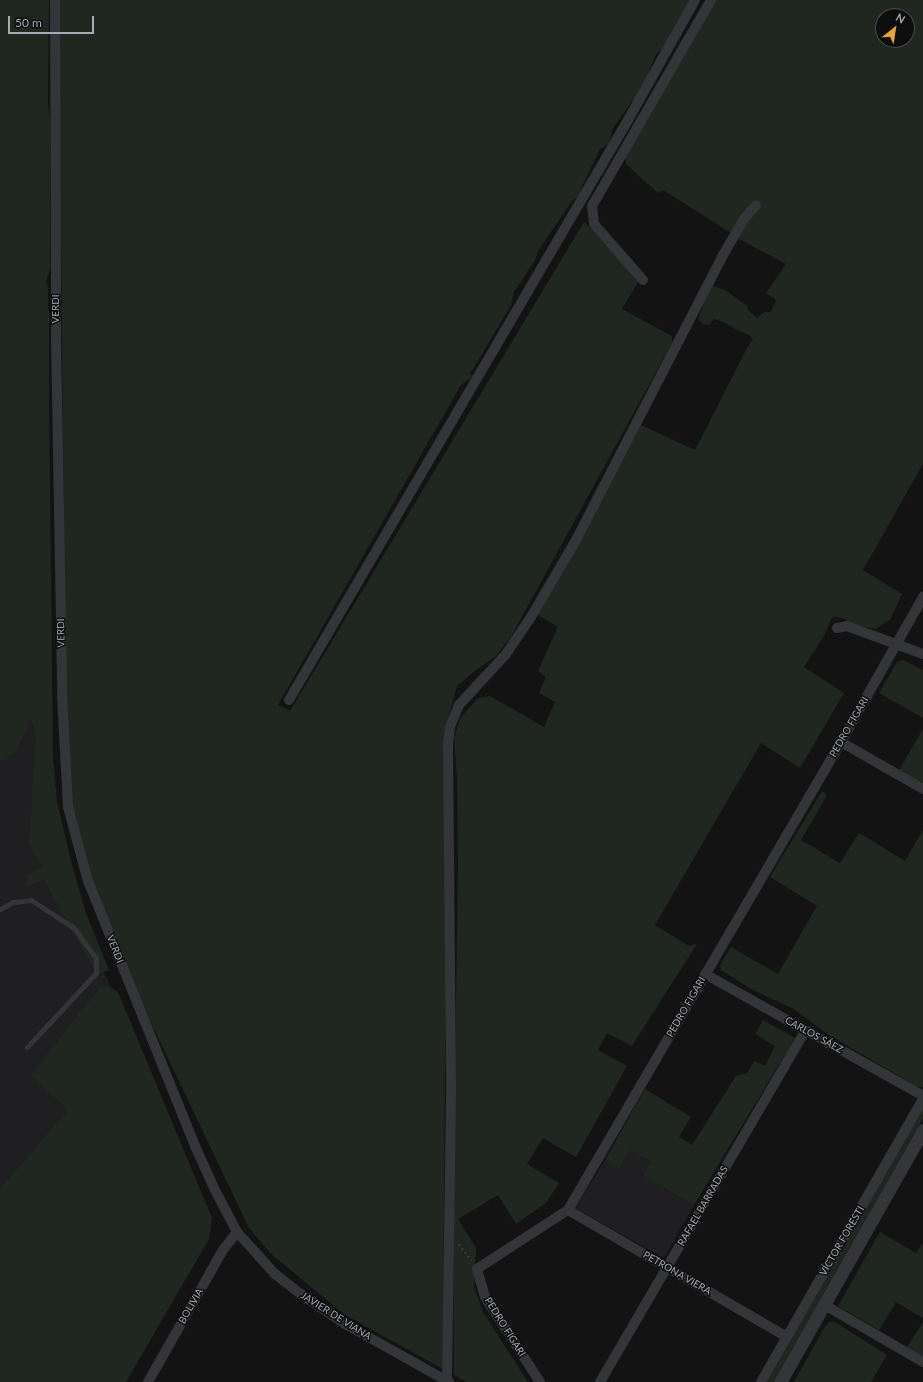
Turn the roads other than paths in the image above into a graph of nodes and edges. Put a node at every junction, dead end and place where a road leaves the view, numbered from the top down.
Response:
1 (55, 0) edge
2 (695, 0) edge
3 (711, 0) edge
4 (756, 205) dead end
5 (643, 280) dead end
6 (923, 597) edge
7 (837, 628) dead end
8 (896, 645) junction
9 (923, 654) edge
10 (289, 700) dead end
11 (841, 742) junction
12 (923, 789) edge
13 (0, 909) edge
14 (705, 974) junction
15 (805, 1031) junction
16 (27, 1047) dead end
17 (923, 1096) edge
18 (923, 1099) edge
19 (923, 1130) edge
20 (568, 1210) junction
21 (237, 1232) junction
22 (667, 1268) junction
23 (823, 1304) junction
24 (787, 1337) junction
25 (923, 1362) edge
26 (148, 1382) edge
27 (448, 1382) edge
28 (540, 1382) edge
29 (600, 1382) edge
30 (761, 1382) edge
31 (780, 1382) edge

1 - 21 street, VERDI
2 - 10 street
3 - 5 street
4 - 27 street
6 - 8 street, PEDRO FIGARI
7 - 8 street
8 - 9 street
8 - 11 street, PEDRO FIGARI
11 - 12 street
11 - 14 street, PEDRO FIGARI
13 - 16 lane
14 - 15 street, CARLOS SÁEZ
14 - 20 street, PEDRO FIGARI
15 - 17 street, CARLOS SÁEZ
15 - 22 street, RAFAEL BARRADAS
18 - 24 street, VÍCTOR FORESTI
19 - 23 street, VÍCTOR FORESTI
20 - 22 street, PETRONA VIERA
20 - 28 street, PEDRO FIGARI
21 - 26 street, BOLIVIA
21 - 27 street, JAVIER DE VIANA
22 - 24 street, PETRONA VIERA
22 - 29 street, RAFAEL BARRADAS
23 - 25 street
23 - 31 street, VÍCTOR FORESTI
24 - 30 street, VÍCTOR FORESTI

